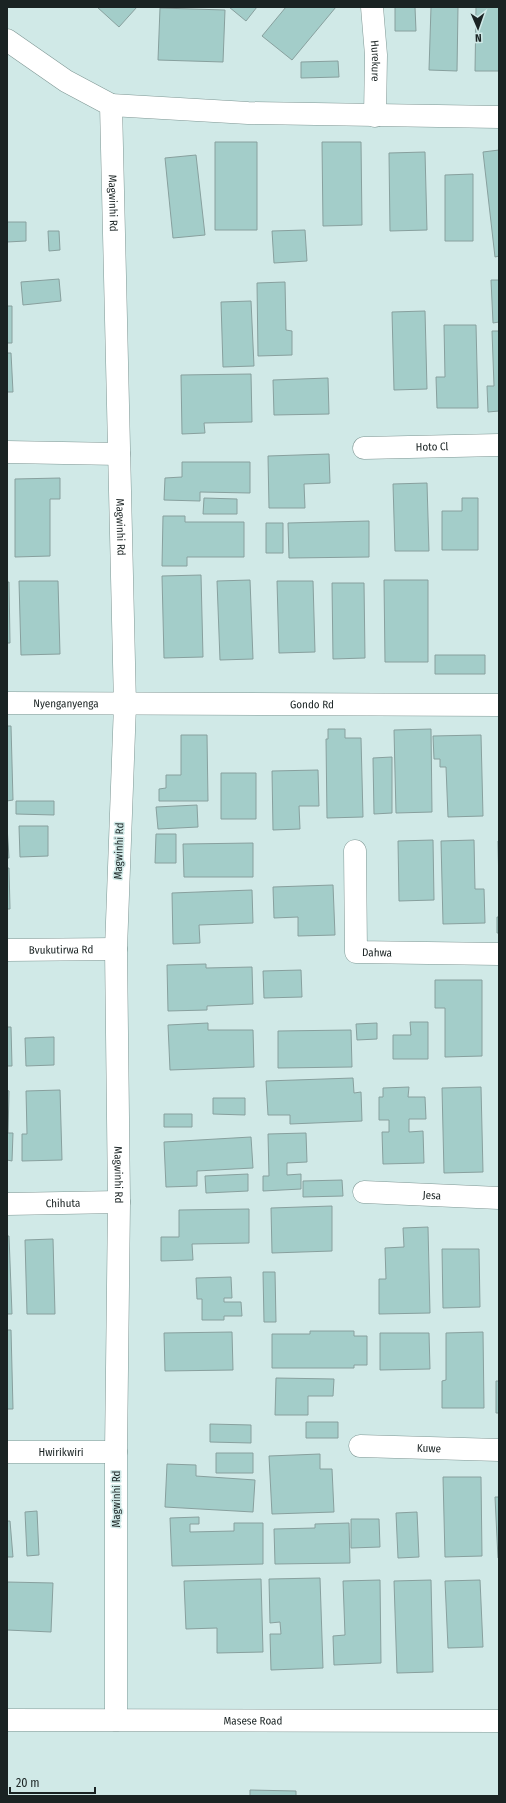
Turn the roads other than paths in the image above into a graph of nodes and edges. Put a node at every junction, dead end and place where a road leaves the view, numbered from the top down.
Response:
1 (372, 7) edge
2 (7, 40) edge
3 (111, 105) junction
4 (375, 116) junction
5 (499, 117) edge
6 (499, 445) edge
7 (364, 448) dead end
8 (7, 452) edge
9 (119, 454) junction
10 (7, 703) edge
11 (124, 705) junction
12 (499, 705) edge
13 (355, 851) dead end
14 (116, 949) junction
15 (7, 950) edge
16 (499, 954) edge
17 (364, 1192) dead end
18 (499, 1198) edge
19 (119, 1202) junction
20 (7, 1204) edge
21 (360, 1446) dead end
22 (499, 1450) edge
23 (7, 1452) edge
24 (116, 1452) junction
25 (7, 1720) edge
26 (116, 1720) junction
27 (499, 1721) edge

1 - 4 street, Hurekure
2 - 3 street
3 - 4 street
3 - 9 street, Magwinhi Rd
4 - 5 street
6 - 7 street, Hoto Cl
8 - 9 street
9 - 11 street, Magwinhi Rd
10 - 11 street, Nyenganyenga
11 - 12 street, Gondo Rd
11 - 14 street, Magwinhi Rd
13 - 16 street, Dahwa
14 - 15 street, Bvukutirwa Rd
14 - 19 street, Magwinhi Rd
17 - 18 street, Jesa
19 - 20 street, Chihuta
19 - 24 street, Magwinhi Rd
21 - 22 street, Kuwe
23 - 24 street, Hwirikwiri
24 - 26 street, Magwinhi Rd
25 - 26 street, Masese Road
26 - 27 street, Masese Road

